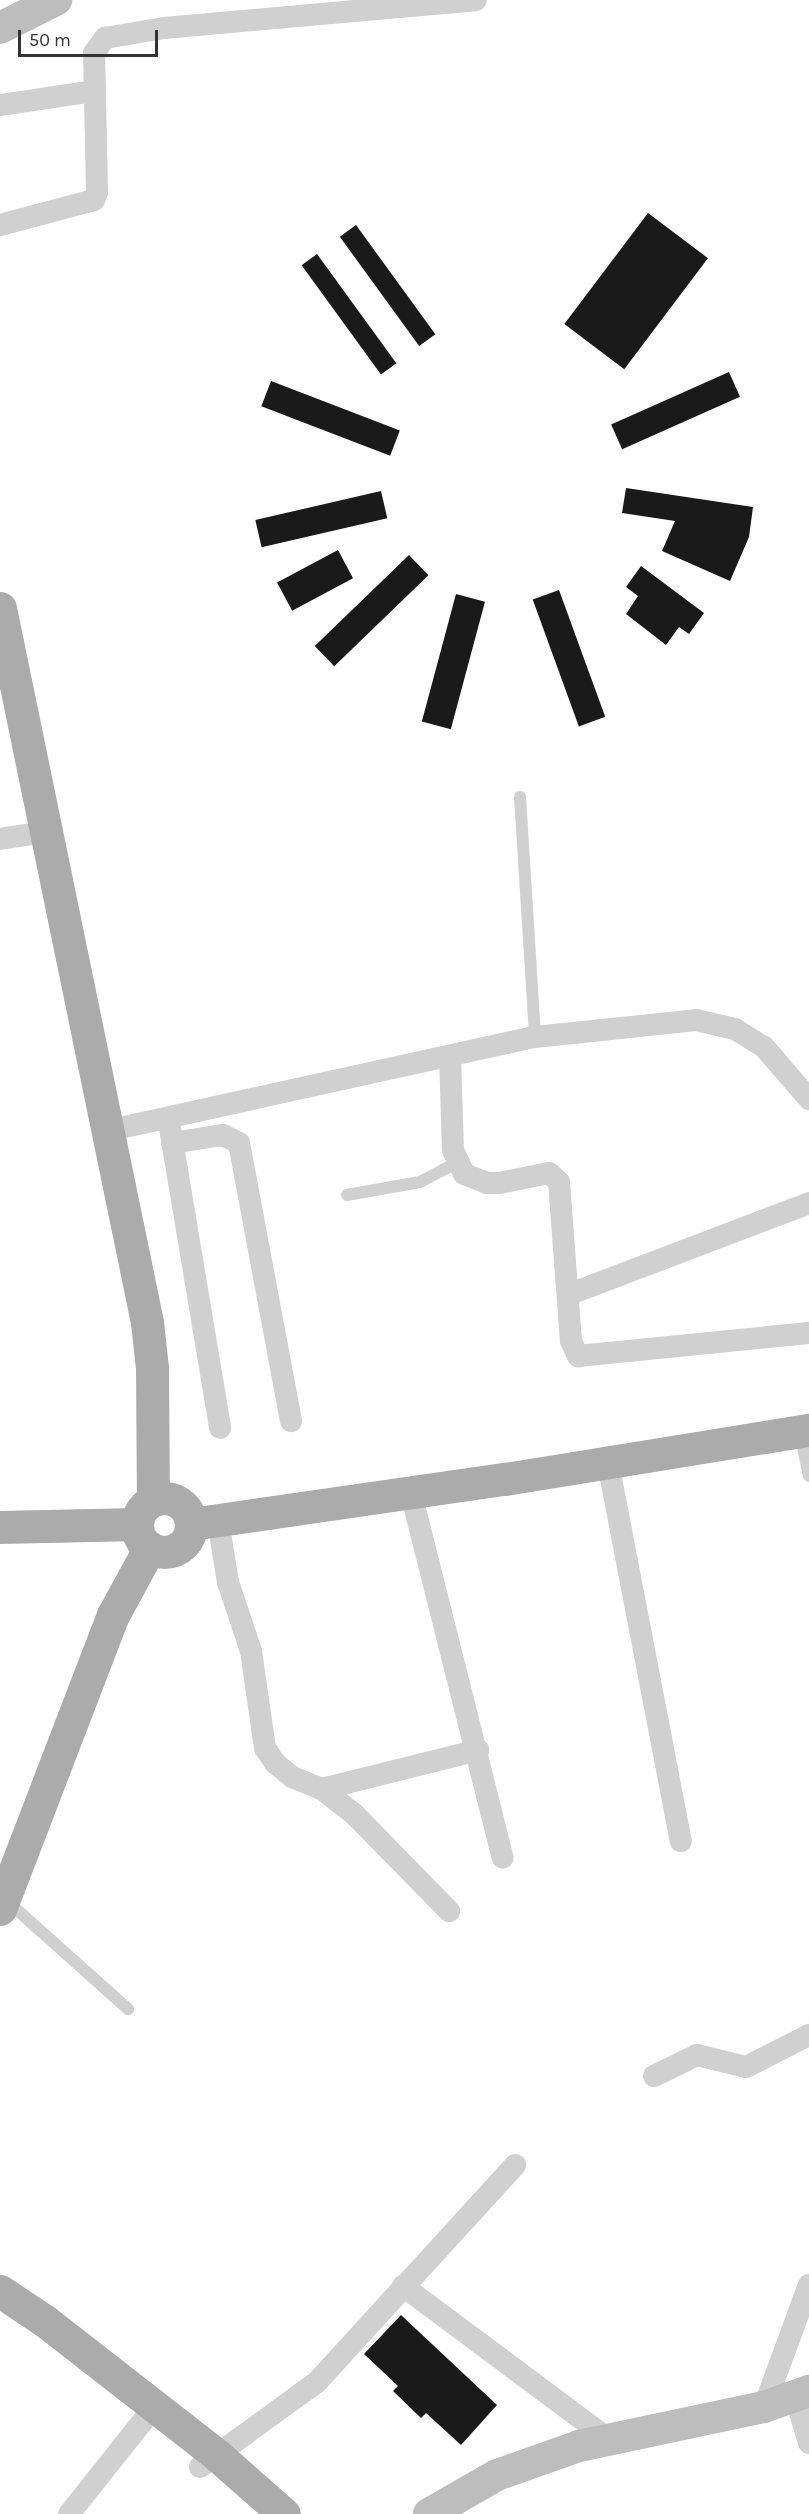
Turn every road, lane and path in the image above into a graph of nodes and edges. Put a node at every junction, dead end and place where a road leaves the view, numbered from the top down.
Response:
1 (56, 0) edge
2 (476, 0) edge
3 (2, 27) edge
4 (95, 91) junction
5 (0, 105) edge
6 (0, 225) edge
7 (0, 608) edge
8 (519, 797) dead end
9 (45, 832) junction
10 (0, 839) edge
11 (535, 1037) junction
12 (450, 1056) junction
13 (809, 1099) edge
14 (168, 1117) junction
15 (111, 1130) junction
16 (172, 1143) junction
17 (456, 1163) junction
18 (347, 1195) dead end
19 (809, 1203) edge
20 (570, 1294) junction
21 (809, 1333) edge
22 (291, 1421) dead end
23 (220, 1428) dead end
24 (805, 1431) edge
25 (608, 1463) junction
26 (809, 1476) edge
27 (411, 1493) junction
28 (204, 1522) junction
29 (146, 1524) junction
30 (0, 1527) edge
31 (478, 1750) junction
32 (322, 1789) junction
33 (681, 1842) dead end
34 (502, 1858) dead end
35 (2, 1904) edge
36 (448, 1911) dead end
37 (128, 2010) dead end
38 (809, 2036) edge
39 (654, 2076) dead end
40 (515, 2165) dead end
41 (809, 2285) edge
42 (403, 2286) junction
43 (2, 2308) edge
44 (802, 2394) edge
45 (764, 2407) junction
46 (143, 2421) junction
47 (608, 2439) junction
48 (809, 2443) edge
49 (208, 2461) junction
50 (69, 2514) edge
51 (253, 2514) edge
52 (284, 2514) edge
53 (429, 2514) edge

1 - 3 street
2 - 4 street
4 - 5 street
4 - 6 street
7 - 9 main road
8 - 11 lane
9 - 10 street
9 - 15 main road
11 - 12 street
11 - 13 street
12 - 14 street
12 - 17 street
14 - 15 street
14 - 16 street
15 - 29 main road
16 - 22 street
16 - 23 street
17 - 18 lane
17 - 20 street
19 - 20 street
20 - 21 street
24 - 25 main road
24 - 26 lane
25 - 27 main road
25 - 33 street
27 - 28 main road
27 - 31 street
28 - 29 main road
28 - 29 main road
28 - 32 street
29 - 30 main road
29 - 35 main road
31 - 32 street
31 - 34 street
32 - 36 street
35 - 37 lane
38 - 39 street
40 - 42 street
41 - 45 street
42 - 47 street
42 - 49 street
43 - 46 main road
43 - 49 main road
44 - 45 street
44 - 48 street
45 - 47 street
46 - 49 main road
46 - 50 street
47 - 53 street
49 - 51 main road
49 - 52 main road

